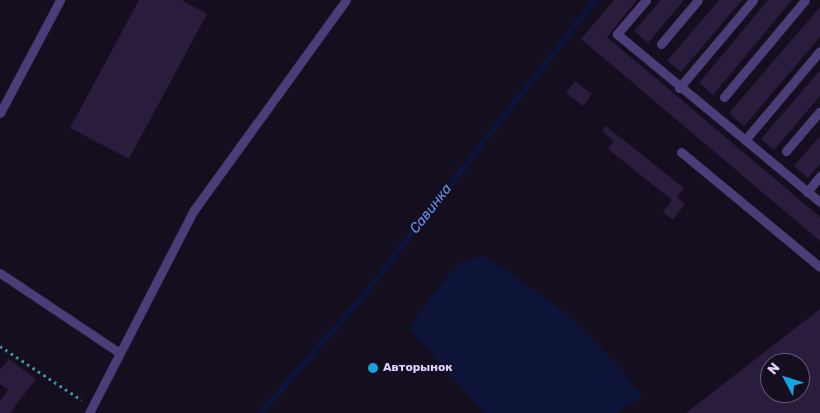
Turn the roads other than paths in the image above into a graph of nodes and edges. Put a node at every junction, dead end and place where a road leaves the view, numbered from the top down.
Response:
1 (60, 0) edge
2 (346, 0) edge
3 (646, 0) edge
4 (698, 0) edge
5 (753, 0) edge
6 (805, 0) edge
7 (661, 44) dead end
8 (820, 51) edge
9 (679, 88) junction
10 (724, 97) dead end
11 (820, 111) edge
12 (0, 113) edge
13 (745, 140) junction
14 (786, 151) dead end
15 (682, 152) dead end
16 (820, 176) edge
17 (807, 192) junction
18 (820, 202) edge
19 (820, 267) edge
20 (0, 273) edge
21 (120, 352) junction
22 (91, 410) edge

1 - 12 lane
2 - 21 lane
3 - 9 lane
4 - 7 lane
5 - 9 lane
6 - 10 lane
8 - 13 lane
9 - 13 lane
11 - 14 lane
13 - 17 lane
15 - 19 lane
16 - 17 lane
17 - 18 lane
20 - 21 lane
21 - 22 lane

